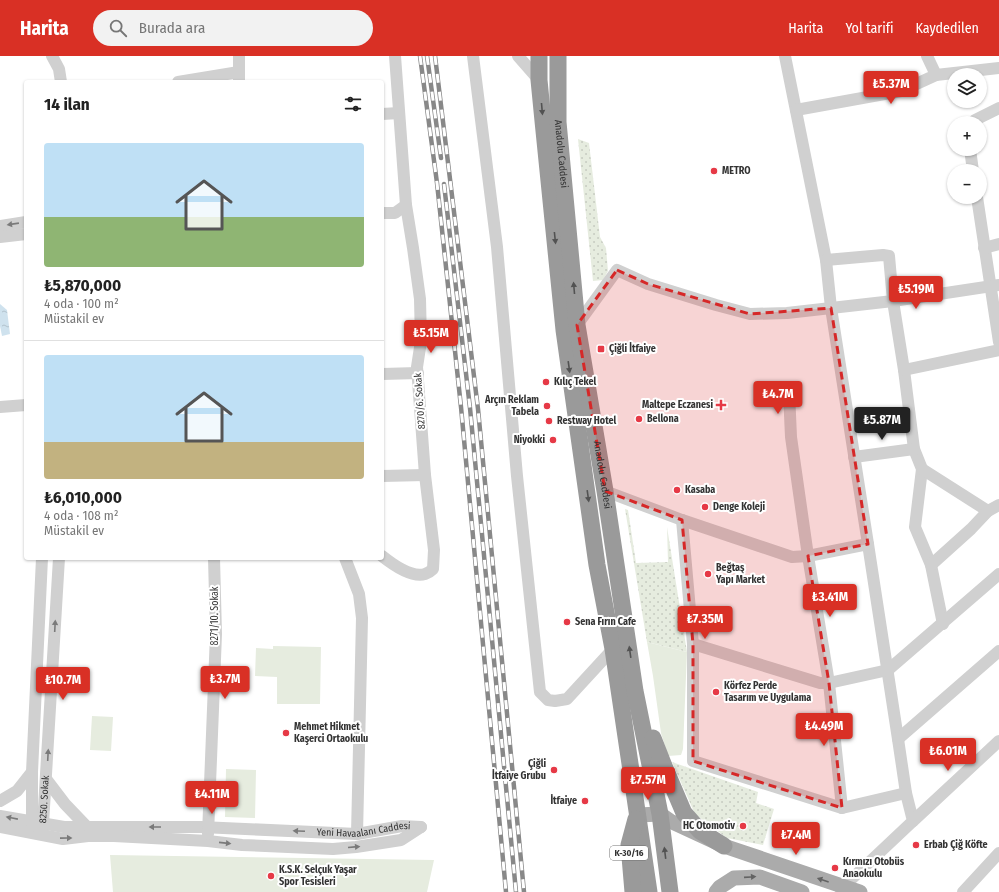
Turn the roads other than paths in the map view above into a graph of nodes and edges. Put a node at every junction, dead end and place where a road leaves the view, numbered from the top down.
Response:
1 (52, 56) edge
2 (239, 56) edge
3 (394, 56) edge
4 (473, 56) edge
5 (518, 56) edge
6 (539, 56) edge
7 (558, 56) edge
8 (784, 56) edge
9 (926, 56) edge
10 (999, 68) edge
11 (936, 75) junction
12 (239, 77) edge
13 (61, 80) edge
14 (202, 80) edge
15 (540, 80) junction
16 (999, 108) edge
17 (796, 110) junction
18 (399, 113) junction
19 (384, 114) edge
20 (983, 116) edge
21 (978, 204) edge
22 (406, 205) junction
23 (384, 214) edge
24 (24, 222) edge
25 (0, 226) edge
26 (24, 234) edge
27 (0, 238) edge
28 (999, 244) edge
29 (984, 248) junction
30 (826, 260) junction
31 (995, 285) edge
32 (893, 301) junction
33 (830, 308) junction
34 (577, 325) junction
35 (999, 342) edge
36 (999, 350) edge
37 (904, 370) junction
38 (418, 373) junction
39 (384, 374) edge
40 (789, 392) dead end
41 (24, 405) edge
42 (0, 407) edge
43 (914, 448) junction
44 (854, 457) junction
45 (922, 469) junction
46 (424, 475) junction
47 (384, 476) edge
48 (605, 491) junction
49 (999, 505) edge
50 (988, 511) junction
51 (682, 520) junction
52 (868, 544) junction
53 (808, 556) junction
54 (384, 557) edge
55 (42, 560) edge
56 (59, 560) edge
57 (214, 560) edge
58 (346, 560) edge
59 (931, 565) junction
60 (999, 574) edge
61 (943, 624) junction
62 (693, 644) junction
63 (613, 649) junction
64 (999, 651) edge
65 (888, 670) junction
66 (829, 683) junction
67 (635, 691) junction
68 (898, 739) junction
69 (999, 742) edge
70 (32, 772) junction
71 (46, 779) junction
72 (906, 793) junction
73 (0, 801) edge
74 (842, 808) junction
75 (660, 814) junction
76 (638, 815) junction
77 (0, 816) edge
78 (913, 821) junction
79 (38, 823) junction
80 (0, 827) edge
81 (208, 827) junction
82 (88, 831) junction
83 (37, 834) junction
84 (357, 834) junction
85 (208, 841) junction
86 (724, 846) junction
87 (999, 853) edge
88 (842, 889) edge
89 (633, 892) edge
90 (648, 892) edge
91 (670, 892) edge
92 (716, 892) edge
93 (802, 892) edge
94 (860, 892) edge
95 (963, 892) edge

1 - 13 street
2 - 12 street
3 - 18 street, 8270/6. Sokak
4 - 63 street
5 - 15 street
6 - 15 highway, Anadolu Caddesi
34 -> 7 highway, Anadolu Caddesi
8 - 17 street
9 - 11 street
10 - 11 street
11 - 17 street
12 - 14 street
15 -> 63 highway, Anadolu Caddesi
16 - 20 street
17 - 30 street
18 - 19 street
18 - 22 street, 8270/6. Sokak
21 - 29 street
22 - 23 street
22 - 38 street, 8270/6. Sokak
24 -> 25 street
26 - 27 street
28 - 29 street
29 - 31 street
30 - 32 street
30 - 33 street
31 - 32 street
31 - 35 street
32 - 33 street
32 - 37 street
33 - 34 street
33 - 44 street
34 - 48 highway, Anadolu Caddesi
36 - 37 street
37 - 43 street
38 - 39 street
38 - 46 street, 8270/6. Sokak
40 - 53 street
41 - 42 street
43 - 44 street
43 - 45 street
44 - 52 street
45 - 50 street
45 - 59 street
46 - 47 street
46 - 54 street, 8270/6. Sokak
48 - 51 street
67 -> 48 highway, Anadolu Caddesi
49 - 50 street
50 - 59 street
51 - 53 street
51 - 62 street
52 - 53 street
52 - 65 street
53 - 66 street
55 - 70 street, 8250. Sokak
71 -> 56 street, 8250. Sokak
57 - 81 street, 8271/10. Sokak
58 - 84 street
59 - 61 street
60 - 61 street
61 - 65 street
62 - 66 street
62 - 74 street
63 - 76 highway, Anadolu Caddesi
64 - 68 street
65 - 66 street
65 - 68 street
66 - 74 street
67 - 75 highway, Anadolu Caddesi
67 - 86 highway
68 - 72 street
69 - 78 street
70 - 73 street
70 - 79 street, 8250. Sokak
71 - 79 street, 8250. Sokak
71 - 82 street
72 - 74 street
72 - 78 street
75 - 76 main road
75 - 86 main road
91 -> 75 highway, Anadolu Caddesi
76 - 89 highway, K-30/16
76 - 90 highway, Anadolu Caddesi
79 -> 77 street, Yeni Havaalanı Caddesi
78 - 88 street
79 - 82 street, Yeni Havaalanı Caddesi
79 - 83 street, 8250. Sokak
80 - 83 street, Yeni Havaalanı Caddesi
81 -> 82 street, Yeni Havaalanı Caddesi
84 -> 81 street, Yeni Havaalanı Caddesi
81 - 85 street, 8271/10. Sokak
83 -> 82 street, Yeni Havaalanı Caddesi
82 - 85 street, Yeni Havaalanı Caddesi
85 -> 84 street, Yeni Havaalanı Caddesi
88 -> 86 main road
87 - 95 street
88 - 94 main road
92 -> 93 main road

